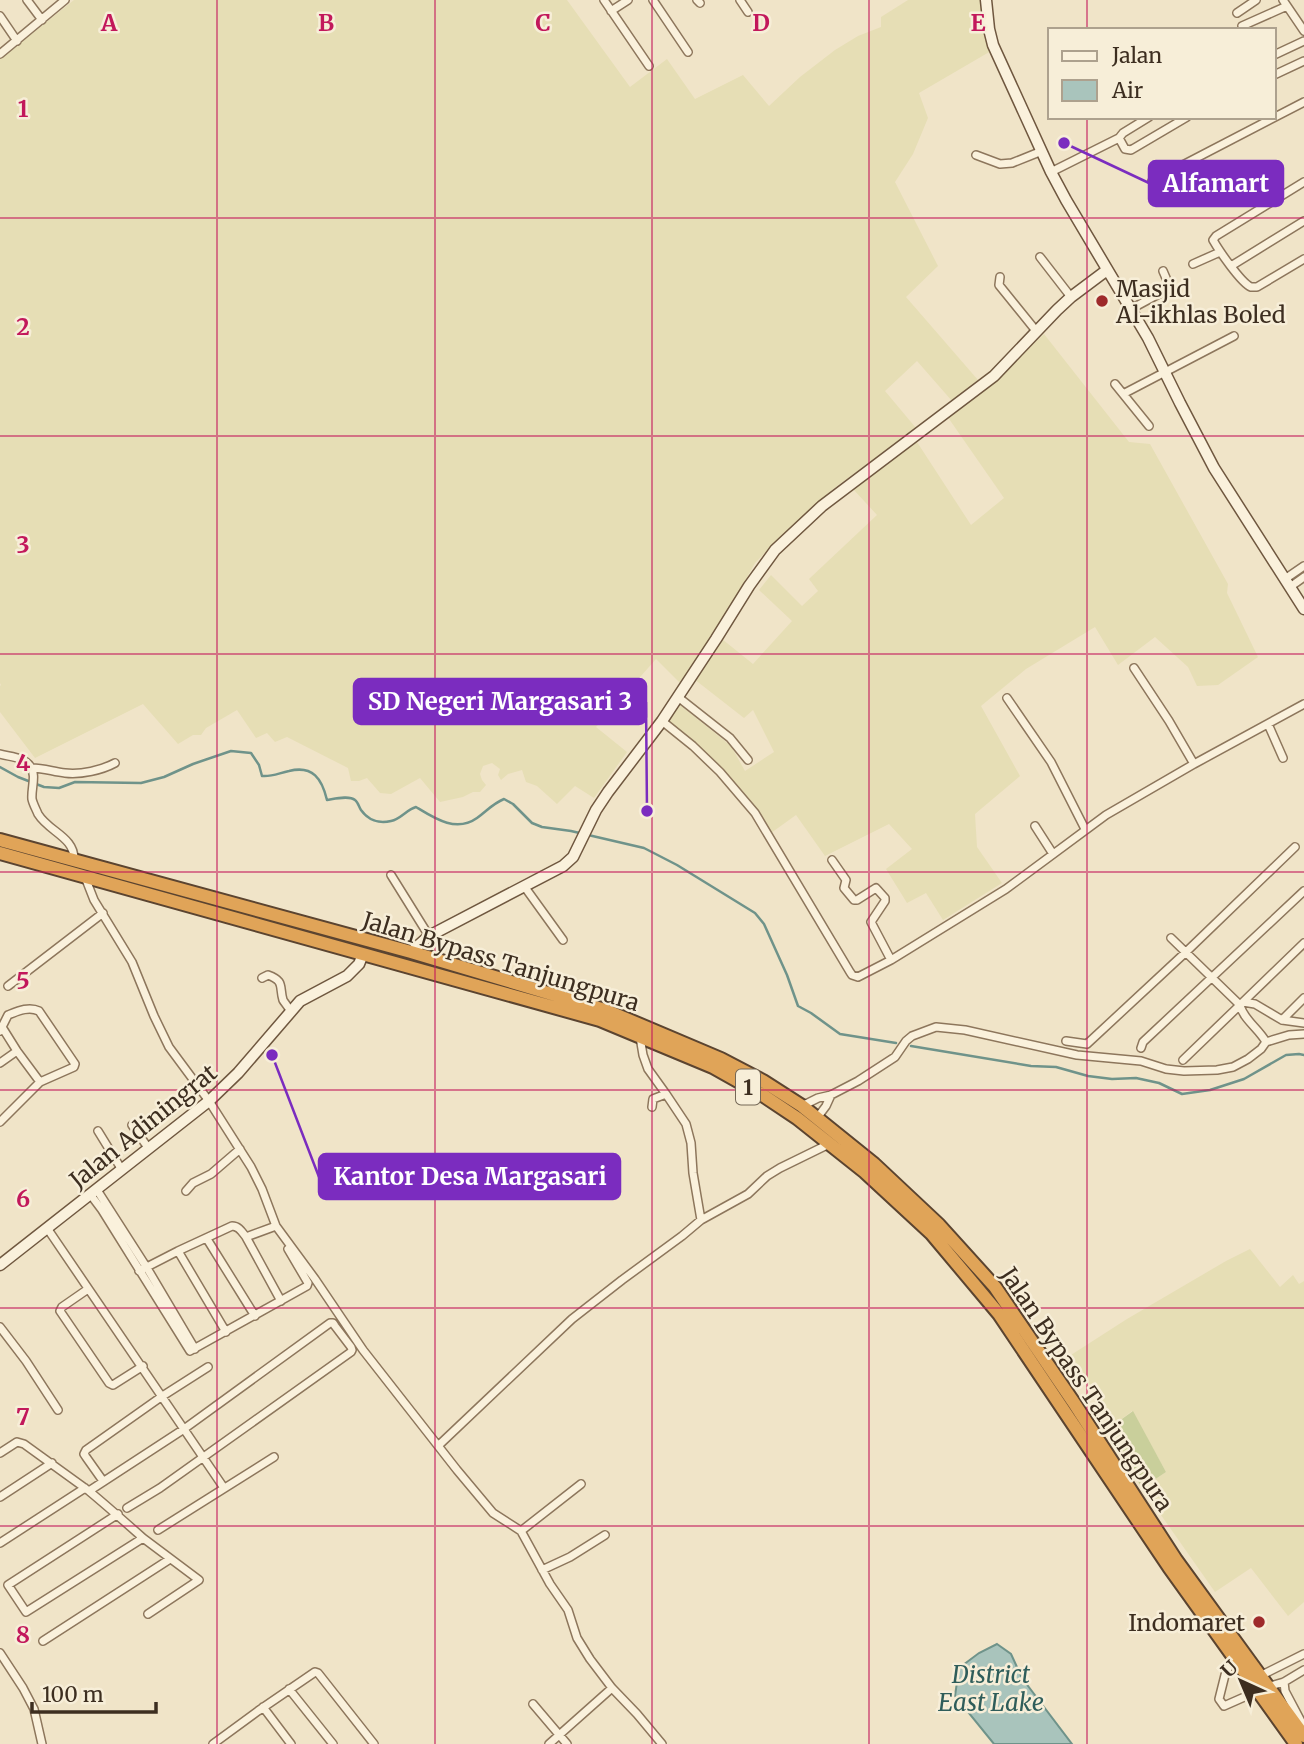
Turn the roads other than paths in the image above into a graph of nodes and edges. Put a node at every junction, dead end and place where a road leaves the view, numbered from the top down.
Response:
1 (27, 0) edge
2 (65, 0) edge
3 (604, 0) edge
4 (628, 0) edge
5 (653, 0) edge
6 (740, 0) edge
7 (986, 0) edge
8 (1256, 0) edge
9 (1285, 3) edge
10 (611, 12) junction
11 (748, 12) dead end
12 (1237, 13) dead end
13 (0, 16) edge
14 (42, 20) junction
15 (1242, 26) dead end
16 (1304, 31) edge
17 (17, 41) junction
18 (1304, 41) edge
19 (688, 52) dead end
20 (1276, 53) edge
21 (0, 54) edge
22 (1304, 61) edge
23 (649, 66) dead end
24 (1276, 74) edge
25 (1304, 102) edge
26 (1276, 117) edge
27 (1146, 119) edge
28 (1183, 119) edge
29 (1271, 119) edge
30 (1119, 138) junction
31 (1042, 151) junction
32 (976, 155) dead end
33 (1051, 172) junction
34 (1152, 181) dead end
35 (1304, 182) edge
36 (1304, 221) edge
37 (1220, 251) junction
38 (1040, 257) dead end
39 (1304, 259) edge
40 (1193, 264) dead end
41 (1231, 267) junction
42 (1107, 270) junction
43 (1163, 271) dead end
44 (1000, 277) dead end
45 (1071, 297) junction
46 (1131, 309) junction
47 (1037, 331) junction
48 (1234, 336) dead end
49 (1164, 371) junction
50 (1115, 384) dead end
51 (1123, 394) junction
52 (1149, 426) dead end
53 (1304, 566) edge
54 (1304, 577) edge
55 (1287, 583) junction
56 (1304, 609) edge
57 (1134, 668) dead end
58 (678, 697) junction
59 (1007, 698) dead end
60 (1304, 704) edge
61 (662, 721) junction
62 (1268, 724) junction
63 (0, 754) edge
64 (1283, 758) dead end
65 (748, 760) dead end
66 (115, 763) dead end
67 (1194, 764) junction
68 (32, 771) junction
69 (1035, 826) dead end
70 (1086, 829) junction
71 (0, 840) edge
72 (1296, 847) dead end
73 (0, 853) edge
74 (1053, 855) junction
75 (74, 860) junction
76 (832, 860) dead end
77 (391, 875) dead end
78 (85, 876) junction
79 (524, 886) junction
80 (1304, 891) edge
81 (103, 913) junction
82 (429, 936) junction
83 (1171, 937) dead end
84 (563, 940) dead end
85 (1304, 943) edge
86 (411, 952) junction
87 (1186, 952) junction
88 (363, 954) junction
89 (891, 960) junction
90 (262, 978) dead end
91 (1212, 978) junction
92 (8, 986) dead end
93 (1304, 998) edge
94 (1241, 1003) junction
95 (290, 1010) junction
96 (1282, 1020) junction
97 (1304, 1023) edge
98 (1, 1029) edge
99 (1303, 1034) edge
100 (640, 1037) junction
101 (1066, 1041) dead end
102 (1266, 1042) junction
103 (1141, 1048) dead end
104 (17, 1051) junction
105 (1183, 1060) dead end
106 (0, 1063) edge
107 (40, 1082) junction
108 (666, 1094) junction
109 (831, 1095) junction
110 (209, 1101) junction
111 (802, 1106) junction
112 (652, 1107) dead end
113 (817, 1118) junction
114 (0, 1122) edge
115 (132, 1125) dead end
116 (98, 1131) dead end
117 (830, 1144) junction
118 (149, 1149) junction
119 (240, 1149) junction
120 (122, 1170) junction
121 (186, 1191) dead end
122 (93, 1192) junction
123 (701, 1220) junction
124 (275, 1227) junction
125 (47, 1228) junction
126 (246, 1237) junction
127 (207, 1239) junction
128 (178, 1251) junction
129 (0, 1265) edge
130 (143, 1270) junction
131 (88, 1289) junction
132 (281, 1301) junction
133 (255, 1316) junction
134 (0, 1327) edge
135 (226, 1332) junction
136 (143, 1366) junction
137 (208, 1367) dead end
138 (161, 1397) junction
139 (58, 1410) dead end
140 (184, 1429) junction
141 (439, 1445) junction
142 (0, 1453) edge
143 (204, 1457) junction
144 (274, 1457) dead end
145 (51, 1463) junction
146 (103, 1481) junction
147 (581, 1484) dead end
148 (224, 1488) junction
149 (87, 1490) junction
150 (0, 1497) edge
151 (127, 1508) dead end
152 (118, 1514) junction
153 (158, 1530) dead end
154 (521, 1531) junction
155 (604, 1535) dead end
156 (143, 1538) junction
157 (0, 1543) edge
158 (170, 1559) junction
159 (542, 1570) junction
160 (148, 1614) dead end
161 (43, 1641) dead end
162 (0, 1653) edge
163 (1304, 1654) edge
164 (1233, 1658) junction
165 (1275, 1668) junction
166 (1304, 1670) edge
167 (1284, 1682) junction
168 (1257, 1683) junction
169 (612, 1688) junction
170 (289, 1689) junction
171 (533, 1704) dead end
172 (263, 1707) junction
173 (1304, 1727) edge
174 (559, 1735) junction
175 (1304, 1736) edge
176 (289, 1741) edge
177 (42, 1744) edge
178 (213, 1744) edge
179 (279, 1744) edge
180 (333, 1744) edge
181 (374, 1744) edge
182 (549, 1744) edge
183 (567, 1744) edge
184 (662, 1744) edge
185 (1296, 1744) edge

1 - 14 street
2 - 14 street
3 - 10 street
4 - 10 street
5 - 19 street
6 - 11 street
7 - 31 street
8 - 12 street
9 - 15 street
9 - 16 street
10 - 23 street
13 - 17 street
14 - 17 street
17 - 21 street
18 - 20 street
22 - 24 street
25 - 26 street
27 - 30 street
28 - 30 street
29 - 34 street
30 - 33 street
31 - 32 street
31 - 33 street
33 - 42 street
35 - 37 street
36 - 41 street
37 - 40 street
37 - 41 street
38 - 45 street
39 - 41 street
42 - 45 street
42 - 46 street
43 - 46 street
44 - 47 street
45 - 47 street
46 - 49 street
47 - 58 street
48 - 49 street
49 - 51 street
49 - 55 street
50 - 51 street
51 - 52 street
53 - 55 street
54 - 55 street
55 - 56 street
57 - 67 street
58 - 61 street
58 - 65 street
59 - 70 street
60 - 62 street
61 - 79 street
61 - 89 street
62 - 64 street
62 - 67 street
63 - 68 street
66 - 68 street
67 - 70 street
68 - 75 street
69 - 74 street
70 - 74 street
71 - 75 highway, Jalan Bypass Tanjungpura / 1
72 - 87 street
73 - 78 highway, Jalan Bypass Tanjungpura / 1
74 - 89 street
75 - 86 highway, Jalan Bypass Tanjungpura / 1
76 - 89 street
77 - 82 street
78 - 81 street
78 - 88 highway, Jalan Bypass Tanjungpura / 1
79 - 82 street
79 - 84 street
80 - 91 street
81 - 92 street
81 - 110 street
82 - 86 street
83 - 87 street
85 - 94 street
86 - 111 highway, Jalan Bypass Tanjungpura / 1
87 - 91 street
87 - 101 street
88 - 95 street, Jalan Adiningrat
88 - 100 highway, Jalan Bypass Tanjungpura / 1
90 - 95 street
91 - 94 street
91 - 103 street
93 - 96 street
94 - 96 street
94 - 102 street
94 - 105 street
95 - 110 street, Jalan Adiningrat
96 - 97 street
98 - 104 street
98 - 107 street
99 - 102 street
100 - 108 street
100 - 117 highway, Jalan Bypass Tanjungpura / 1
102 - 109 street
104 - 106 street
104 - 107 street
107 - 114 street
108 - 112 street
108 - 123 street
109 - 111 street
109 - 113 street
110 - 118 street, Jalan Adiningrat
110 - 119 street
111 - 113 highway, Jalan Bypass Tanjungpura / 1
113 - 168 highway, Jalan Bypass Tanjungpura / 1
115 - 118 street
116 - 120 street
117 - 123 street
117 - 164 highway, Jalan Bypass Tanjungpura / 1
118 - 120 street, Jalan Adiningrat
119 - 121 street
119 - 124 street
120 - 122 street, Jalan Adiningrat
122 - 125 street, Jalan Adiningrat
122 - 130 street
123 - 141 street
124 - 126 street
124 - 132 street
124 - 141 street
125 - 129 street, Jalan Adiningrat
125 - 131 street
126 - 127 street
126 - 132 street
127 - 128 street
127 - 133 street
128 - 130 street
128 - 135 street
130 - 135 street
131 - 136 street
131 - 136 street
132 - 133 street
133 - 135 street
134 - 139 street
136 - 138 street
137 - 138 street
138 - 140 street
138 - 146 street
140 - 143 street
140 - 143 street
140 - 146 street
141 - 154 street
142 - 145 street
143 - 148 street
143 - 151 street
144 - 148 street
145 - 149 street
145 - 150 street
146 - 149 street
147 - 154 street
148 - 153 street
149 - 152 street
149 - 157 street
152 - 156 street
152 - 156 street
154 - 159 street
155 - 159 street
156 - 158 street
158 - 160 street
158 - 161 street
159 - 169 street
162 - 177 street
163 - 165 street
164 - 168 highway, Jalan Bypass Tanjungpura / 1
164 - 168 street
165 - 168 street
165 - 168 street
166 - 167 street
167 - 168 street
167 - 173 street
168 - 175 highway, Jalan Bypass Tanjungpura / 1
168 - 185 highway, Jalan Bypass Tanjungpura / 1
169 - 174 street
169 - 184 street
170 - 172 street
170 - 180 street
170 - 181 street
171 - 174 street
172 - 176 street
172 - 178 street
174 - 182 street
174 - 183 street
176 - 179 street

